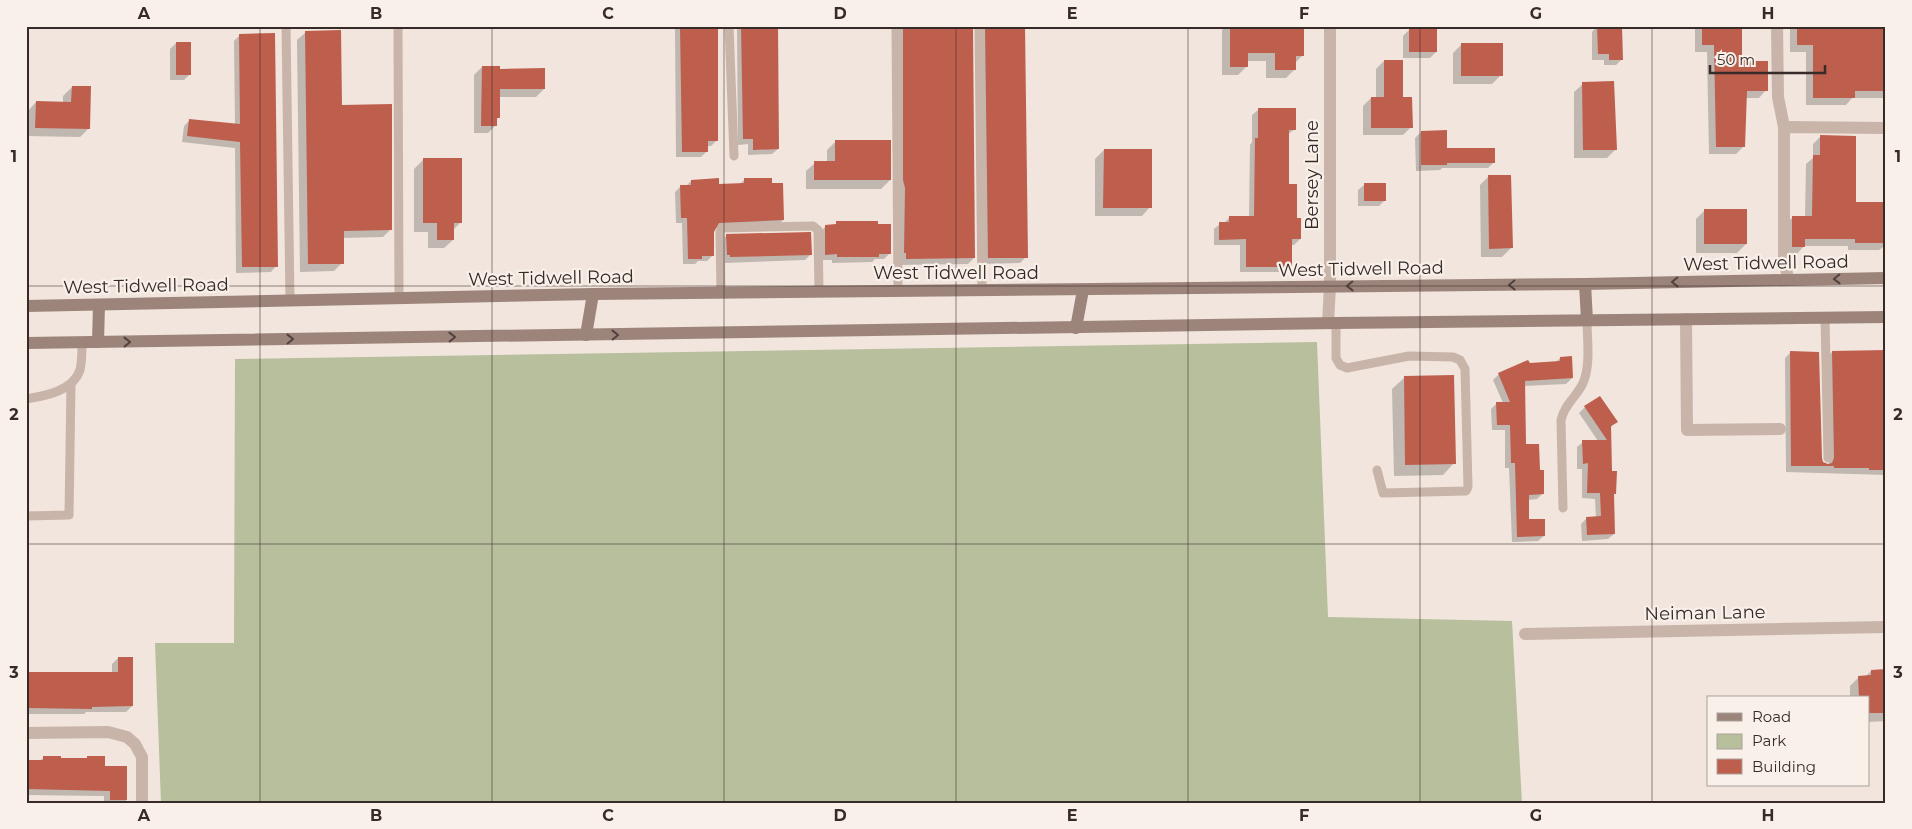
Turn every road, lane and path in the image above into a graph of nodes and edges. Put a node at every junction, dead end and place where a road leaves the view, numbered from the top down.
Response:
1 (286, 26) edge
2 (398, 26) edge
3 (729, 26) edge
4 (896, 26) edge
5 (978, 26) edge
6 (1330, 26) edge
7 (1777, 26) edge
8 (1784, 127) junction
9 (1886, 128) edge
10 (734, 156) dead end
11 (1886, 278) edge
12 (1788, 280) junction
13 (1585, 284) junction
14 (1330, 286) junction
15 (1083, 290) junction
16 (982, 291) junction
17 (819, 292) junction
18 (898, 292) junction
19 (721, 293) junction
20 (593, 294) junction
21 (399, 298) junction
22 (290, 301) junction
23 (99, 305) junction
24 (26, 306) edge
25 (1825, 317) junction
26 (1886, 317) edge
27 (1686, 318) junction
28 (1588, 320) junction
29 (1332, 323) junction
30 (1076, 328) junction
31 (586, 335) junction
32 (82, 342) junction
33 (98, 342) junction
34 (26, 343) edge
35 (71, 384) junction
36 (26, 399) edge
37 (1780, 429) dead end
38 (1828, 458) dead end
39 (1377, 470) dead end
40 (1563, 508) dead end
41 (26, 516) edge
42 (1886, 627) edge
43 (1525, 634) dead end
44 (26, 734) edge
45 (142, 803) edge

1 - 22 lane
2 - 21 lane
3 - 10 lane
4 - 18 lane
5 - 16 lane
6 - 14 street, Bersey Lane
7 - 8 street
8 - 9 street
8 - 12 street
11 -> 12 main road, West Tidwell Road
12 -> 13 main road, West Tidwell Road
13 -> 14 main road, West Tidwell Road
13 - 28 main road
14 - 15 main road, West Tidwell Road
14 - 29 street, Bersey Lane
15 - 16 main road, West Tidwell Road
15 - 30 main road
16 - 18 main road, West Tidwell Road
17 - 18 main road, West Tidwell Road
17 - 19 main road, West Tidwell Road
17 - 19 lane
19 - 20 main road, West Tidwell Road
20 - 21 main road, West Tidwell Road
20 - 31 main road
21 - 22 main road, West Tidwell Road
22 - 23 main road, West Tidwell Road
23 - 24 main road, West Tidwell Road
23 - 33 main road
25 - 26 main road
25 - 27 main road
25 - 38 lane
27 - 28 main road
27 - 37 street
28 - 29 main road
28 - 40 lane
29 - 30 main road
29 - 39 lane
31 -> 30 main road
33 -> 31 main road
32 - 33 main road
32 - 34 main road
32 - 35 lane
35 - 36 lane
35 - 41 lane
42 - 43 street, Neiman Lane
44 - 45 street

